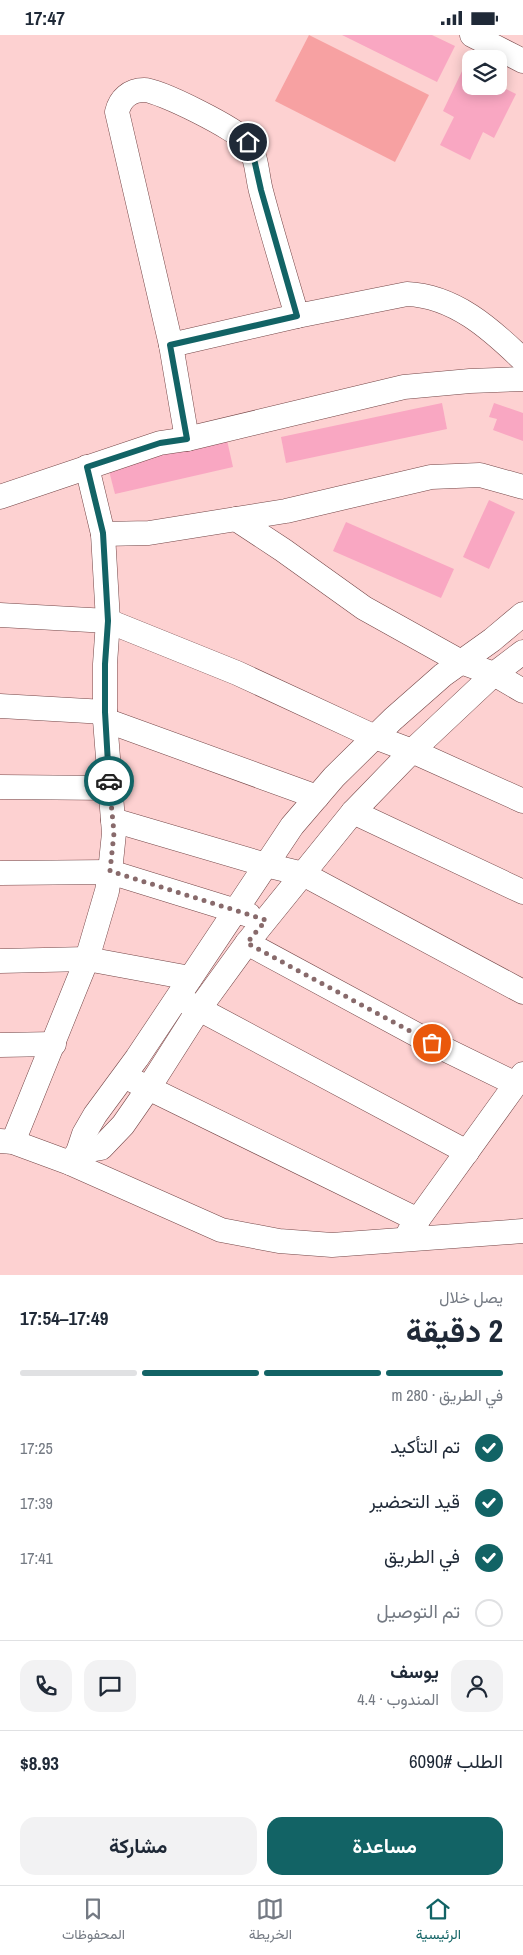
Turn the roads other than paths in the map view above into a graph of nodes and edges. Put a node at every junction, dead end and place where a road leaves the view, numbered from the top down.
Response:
1 (472, 35) edge
2 (523, 61) edge
3 (297, 316) junction
4 (170, 345) junction
5 (523, 361) edge
6 (523, 379) edge
7 (187, 439) junction
8 (87, 467) junction
9 (523, 487) edge
10 (0, 497) edge
11 (236, 519) junction
12 (103, 533) junction
13 (523, 614) edge
14 (0, 615) edge
15 (108, 621) junction
16 (523, 651) edge
17 (461, 662) junction
18 (494, 674) junction
19 (523, 691) edge
20 (0, 705) edge
21 (105, 716) junction
22 (375, 737) junction
23 (412, 751) junction
24 (0, 787) edge
25 (110, 788) junction
26 (317, 797) junction
27 (523, 801) edge
28 (353, 812) junction
29 (113, 820) junction
30 (266, 865) junction
31 (110, 871) junction
32 (0, 873) edge
33 (303, 874) junction
34 (523, 893) edge
35 (236, 910) junction
36 (266, 920) junction
37 (247, 943) junction
38 (87, 959) junction
39 (0, 961) edge
40 (183, 988) junction
41 (523, 992) edge
42 (199, 1009) junction
43 (54, 1044) junction
44 (0, 1045) edge
45 (124, 1075) junction
46 (519, 1079) edge
47 (148, 1089) junction
48 (6, 1142) edge
49 (467, 1152) junction
50 (74, 1158) junction
51 (418, 1220) junction
52 (523, 1231) edge
53 (404, 1240) junction

1 - 2 street
3 - 4 street
3 - 4 street
3 - 5 street
4 - 7 street
6 - 7 street
7 - 8 street
8 - 10 street
8 - 12 street
9 - 11 street
11 - 12 street
11 - 17 street
12 - 15 street
13 - 17 street
14 - 15 street
15 - 21 street
15 - 22 street
16 - 18 street
17 - 18 street
17 - 22 street
18 - 19 street
18 - 23 street
20 - 21 street
21 - 25 street
21 - 26 street
22 - 23 street
22 - 26 street
23 - 27 street
23 - 28 street
24 - 25 street
25 - 29 street
26 - 30 street
28 - 33 street
28 - 34 street
29 - 30 street
29 - 31 street
30 - 33 street
30 - 35 street
31 - 32 street
31 - 35 street
31 - 38 street
33 - 36 street
33 - 41 street
35 - 36 street
35 - 40 street
36 - 37 street
37 - 42 street
37 - 46 street
38 - 39 street
38 - 40 street
38 - 43 street
40 - 42 street
40 - 45 street
42 - 47 street
42 - 49 street
43 - 44 street
43 - 48 street
45 - 47 street
45 - 50 street
46 - 49 street
47 - 50 street
47 - 51 street
48 - 50 street
49 - 51 street
50 - 53 street
51 - 53 street
52 - 53 street

